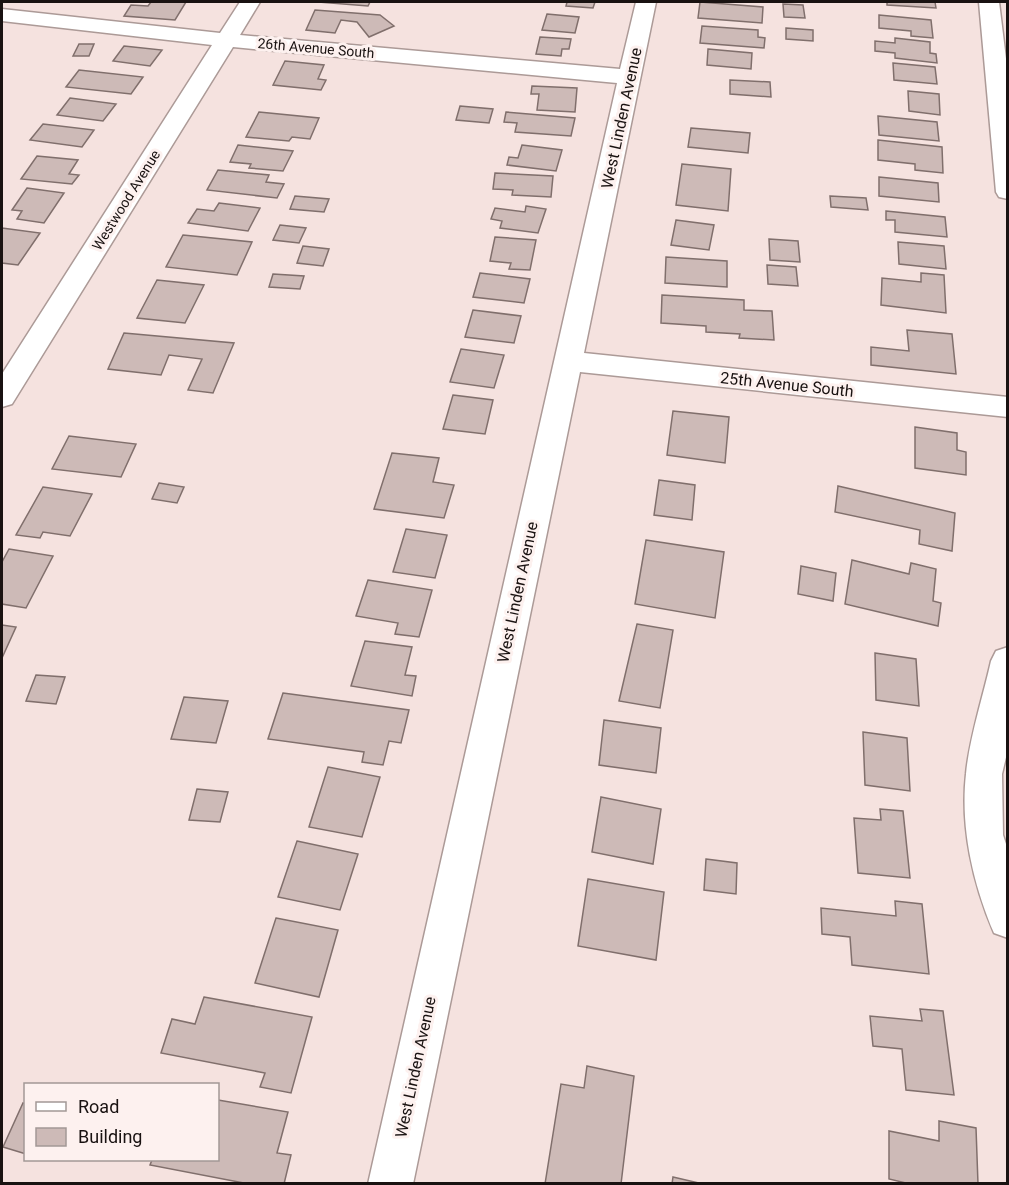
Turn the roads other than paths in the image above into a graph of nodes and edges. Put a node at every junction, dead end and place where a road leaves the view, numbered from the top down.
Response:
1 (250, 2) edge
2 (646, 2) edge
3 (989, 2) edge
4 (2, 15) edge
5 (228, 40) junction
6 (630, 77) junction
7 (1008, 192) edge
8 (567, 361) junction
9 (3, 392) edge
10 (1008, 407) edge
11 (1008, 661) edge
12 (1008, 919) edge
13 (390, 1184) edge

1 - 5 street, Westwood Avenue
2 - 6 street, West Linden Avenue
3 - 7 street
4 - 5 street, 26th Avenue South
5 - 6 street, 26th Avenue South
5 - 9 street, Westwood Avenue
6 - 8 street, West Linden Avenue
8 - 10 street, 25th Avenue South
8 - 13 street, West Linden Avenue
11 - 12 street

